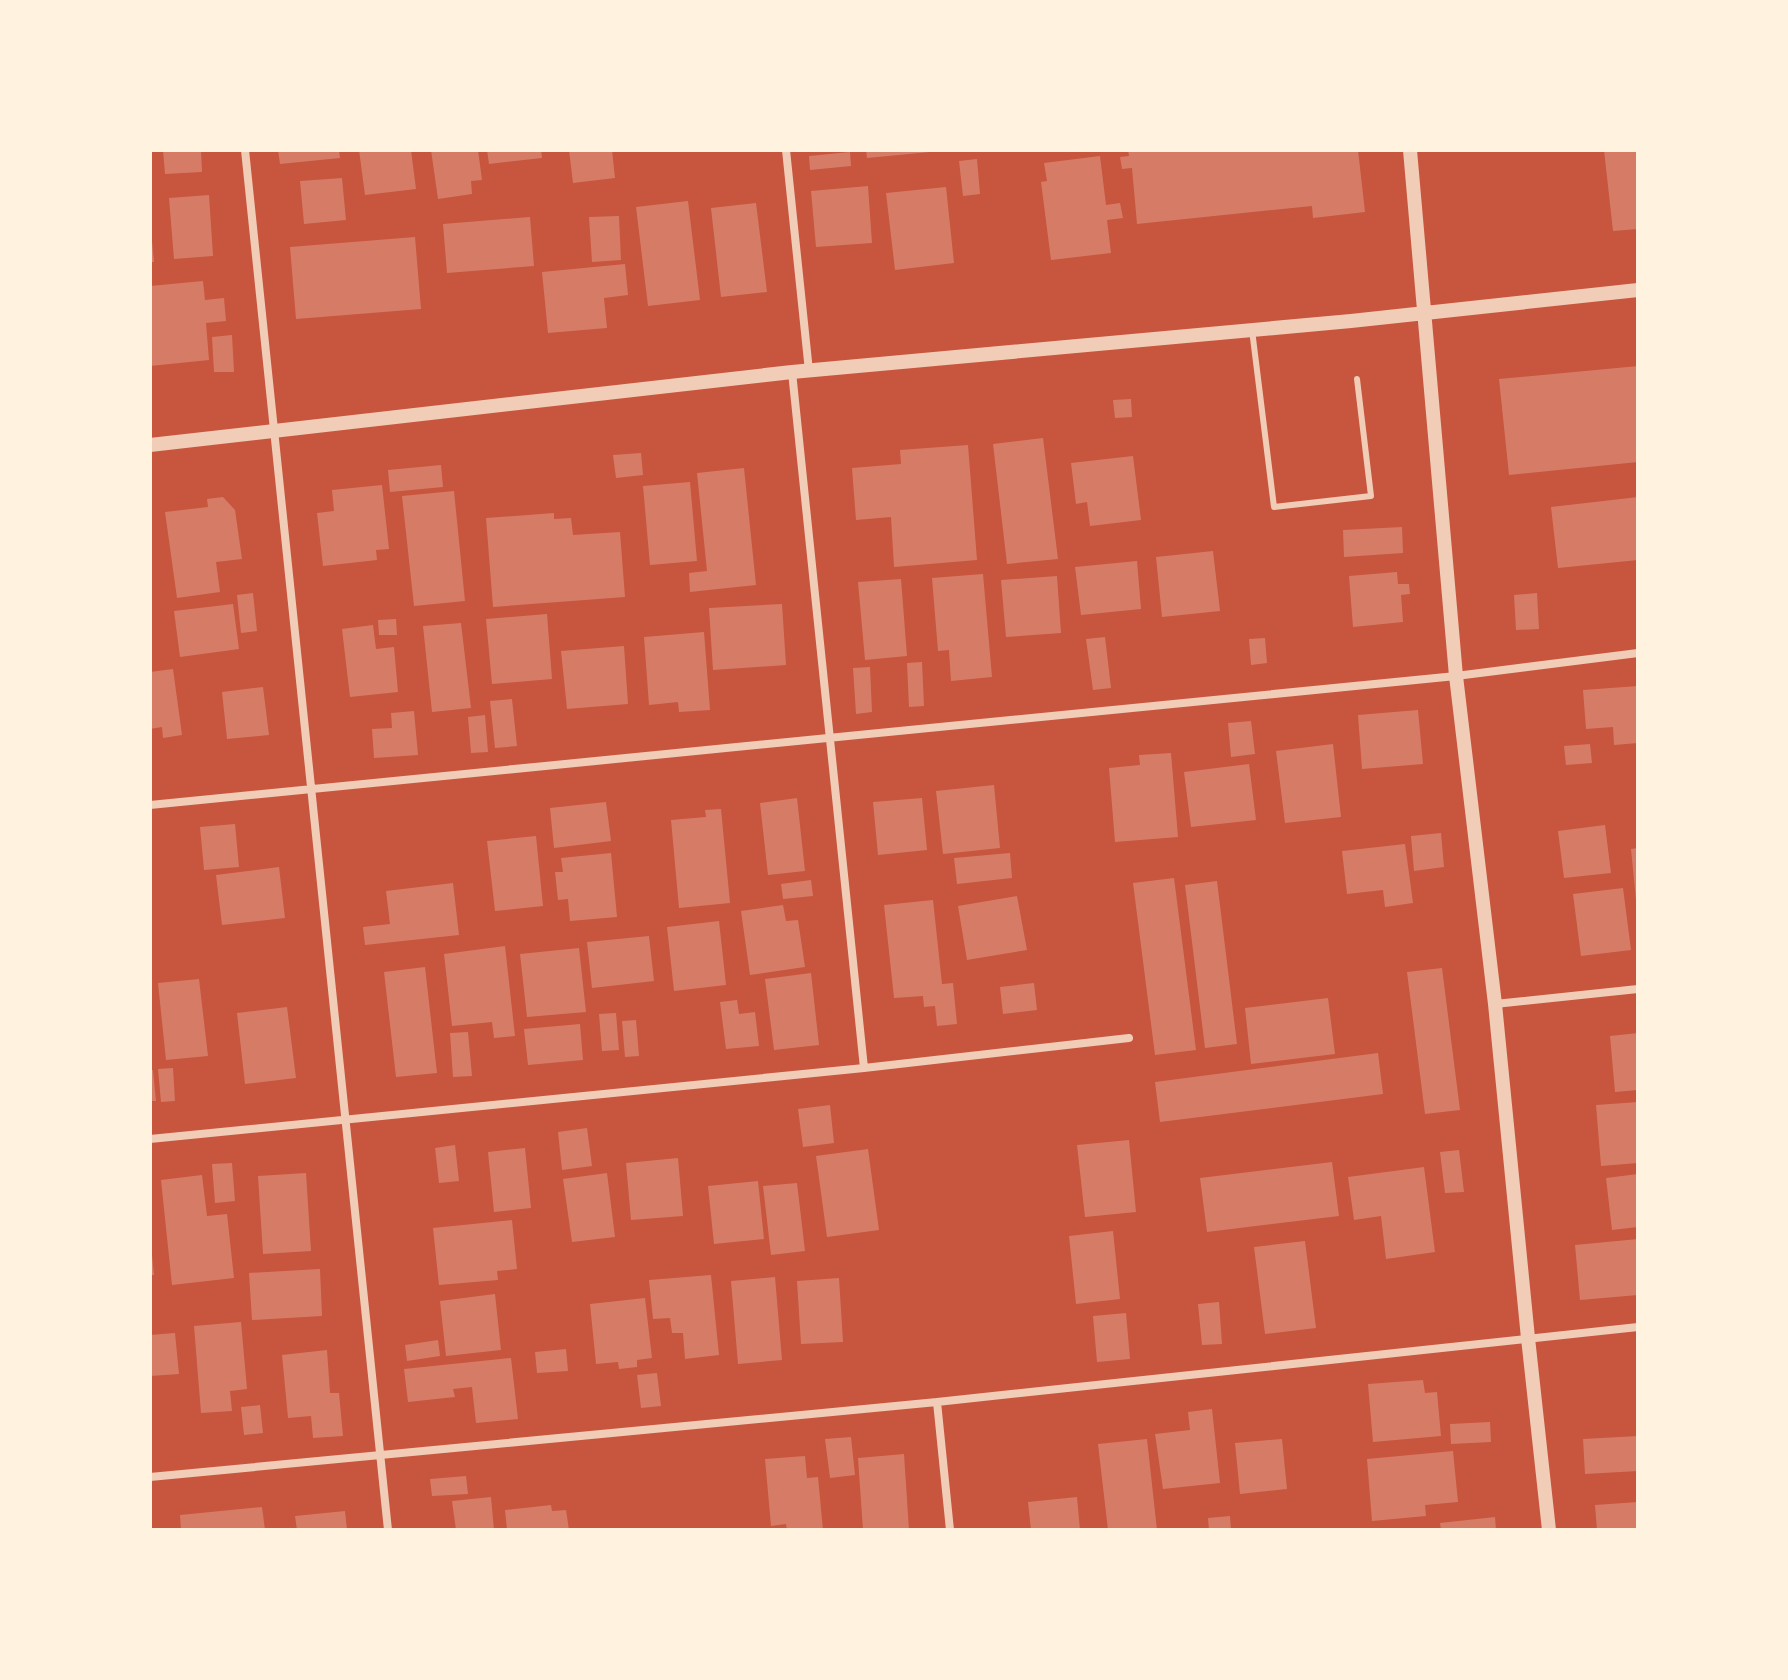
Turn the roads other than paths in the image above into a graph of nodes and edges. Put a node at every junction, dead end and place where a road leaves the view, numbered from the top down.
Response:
1 (245, 150) edge
2 (786, 150) edge
3 (1410, 150) edge
4 (1638, 290) edge
5 (1424, 313) junction
6 (1252, 330) junction
7 (809, 371) junction
8 (792, 372) junction
9 (1357, 379) dead end
10 (274, 431) junction
11 (150, 445) edge
12 (1638, 653) edge
13 (1456, 676) junction
14 (830, 738) junction
15 (312, 788) junction
16 (150, 805) edge
17 (1638, 989) edge
18 (1495, 1004) junction
19 (1129, 1038) dead end
20 (864, 1068) junction
21 (346, 1120) junction
22 (150, 1139) edge
23 (1638, 1327) edge
24 (1528, 1338) junction
25 (937, 1402) junction
26 (380, 1454) junction
27 (150, 1477) edge
28 (388, 1530) edge
29 (950, 1530) edge
30 (1549, 1530) edge

1 - 10 street
2 - 7 street
3 - 5 street
4 - 5 street
5 - 6 street
5 - 13 street
6 - 7 street
6 - 9 lane
7 - 8 street
8 - 10 street
8 - 14 street
10 - 11 street
10 - 15 street
12 - 13 street
13 - 14 street
13 - 18 street
14 - 15 street
14 - 20 street
15 - 16 street
15 - 21 street
17 - 18 street
18 - 24 street
19 - 20 street
20 - 21 street
21 - 22 street
21 - 26 street
23 - 24 street
24 - 25 street
24 - 30 street
25 - 26 street
25 - 29 street
26 - 27 street
26 - 28 street

